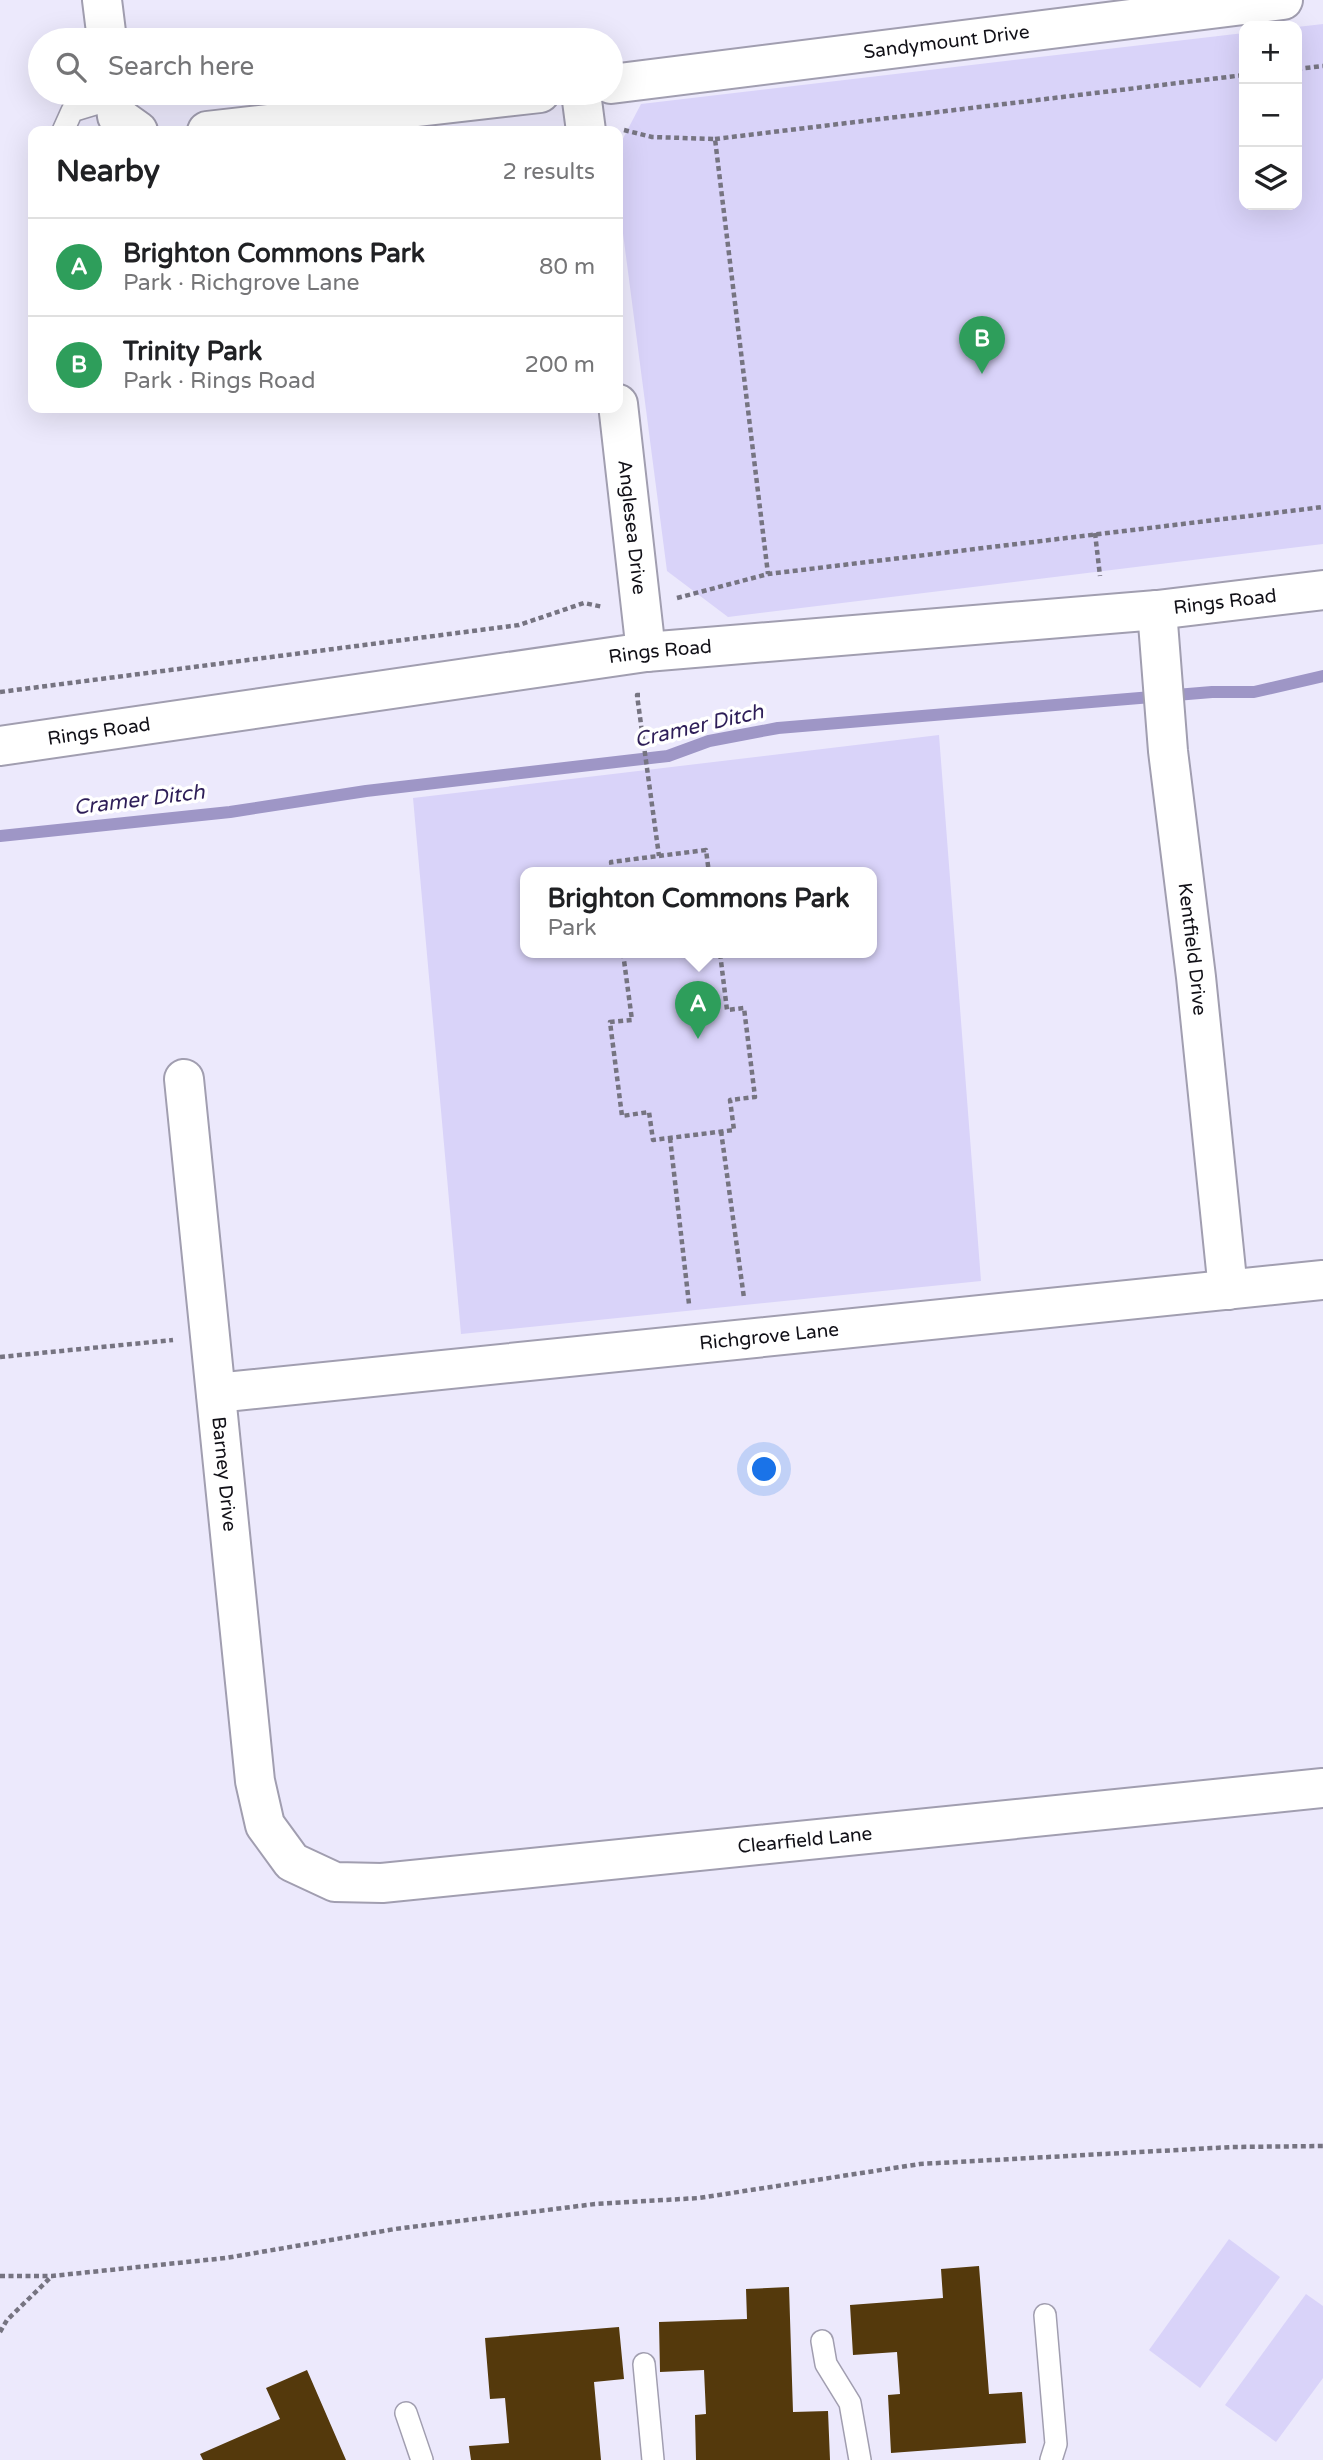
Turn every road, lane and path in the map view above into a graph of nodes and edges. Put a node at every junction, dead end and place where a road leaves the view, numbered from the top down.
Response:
1 (102, 0) edge
2 (1283, 0) edge
3 (106, 28) edge
4 (1323, 66) edge
5 (1302, 68) edge
6 (1239, 76) edge
7 (623, 82) edge
8 (88, 105) edge
9 (116, 105) edge
10 (435, 105) edge
11 (588, 105) edge
12 (65, 126) edge
13 (131, 126) edge
14 (251, 126) edge
15 (600, 126) edge
16 (623, 133) edge
17 (715, 139) junction
18 (619, 413) edge
19 (1323, 507) edge
20 (1095, 533) junction
21 (768, 574) junction
22 (1100, 582) dead end
23 (1323, 590) edge
24 (669, 601) dead end
25 (613, 609) dead end
26 (1157, 610) junction
27 (646, 652) junction
28 (0, 692) edge
29 (640, 717) dead end
30 (0, 746) edge
31 (659, 856) junction
32 (612, 867) edge
33 (708, 867) edge
34 (624, 958) edge
35 (721, 958) edge
36 (184, 1079) dead end
37 (721, 1131) junction
38 (670, 1138) junction
39 (1323, 1280) edge
40 (1228, 1290) junction
41 (744, 1298) dead end
42 (689, 1304) dead end
43 (210, 1338) junction
44 (0, 1357) edge
45 (216, 1393) junction
46 (1323, 1788) edge
47 (292, 1862) joint
48 (1323, 2146) edge
49 (0, 2276) edge
50 (52, 2276) junction
51 (1045, 2315) dead end
52 (0, 2332) edge
53 (822, 2341) dead end
54 (644, 2364) dead end
55 (406, 2413) dead end
56 (422, 2460) edge
57 (653, 2460) edge
58 (860, 2460) edge
59 (1051, 2460) edge

1 - 3 street
2 - 7 street, Sandymount Drive
4 - 5 path
6 - 17 path
8 - 12 lane
9 - 13 street
10 - 14 street
11 - 15 street
16 - 17 path
17 - 21 path
18 - 27 street, Anglesea Drive
19 - 20 path
20 - 21 path
20 - 22 path
21 - 24 path
23 - 26 street, Rings Road
25 - 28 path
26 - 27 street, Rings Road
26 - 40 street, Kentfield Drive
27 - 30 street, Rings Road
29 - 31 path
31 - 32 path
31 - 33 path
34 - 38 path
35 - 37 path
36 - 43 street, Barney Drive
37 - 38 path
37 - 41 path
38 - 42 path
39 - 40 street, Richgrove Lane
40 - 45 street, Richgrove Lane
43 - 44 path
43 - 45 street, Barney Drive
45 - 47 street, Barney Drive
46 - 47 street, Clearfield Lane
48 - 50 path
49 - 50 path
50 - 52 path
51 - 59 lane
53 - 58 lane
54 - 57 lane
55 - 56 lane

